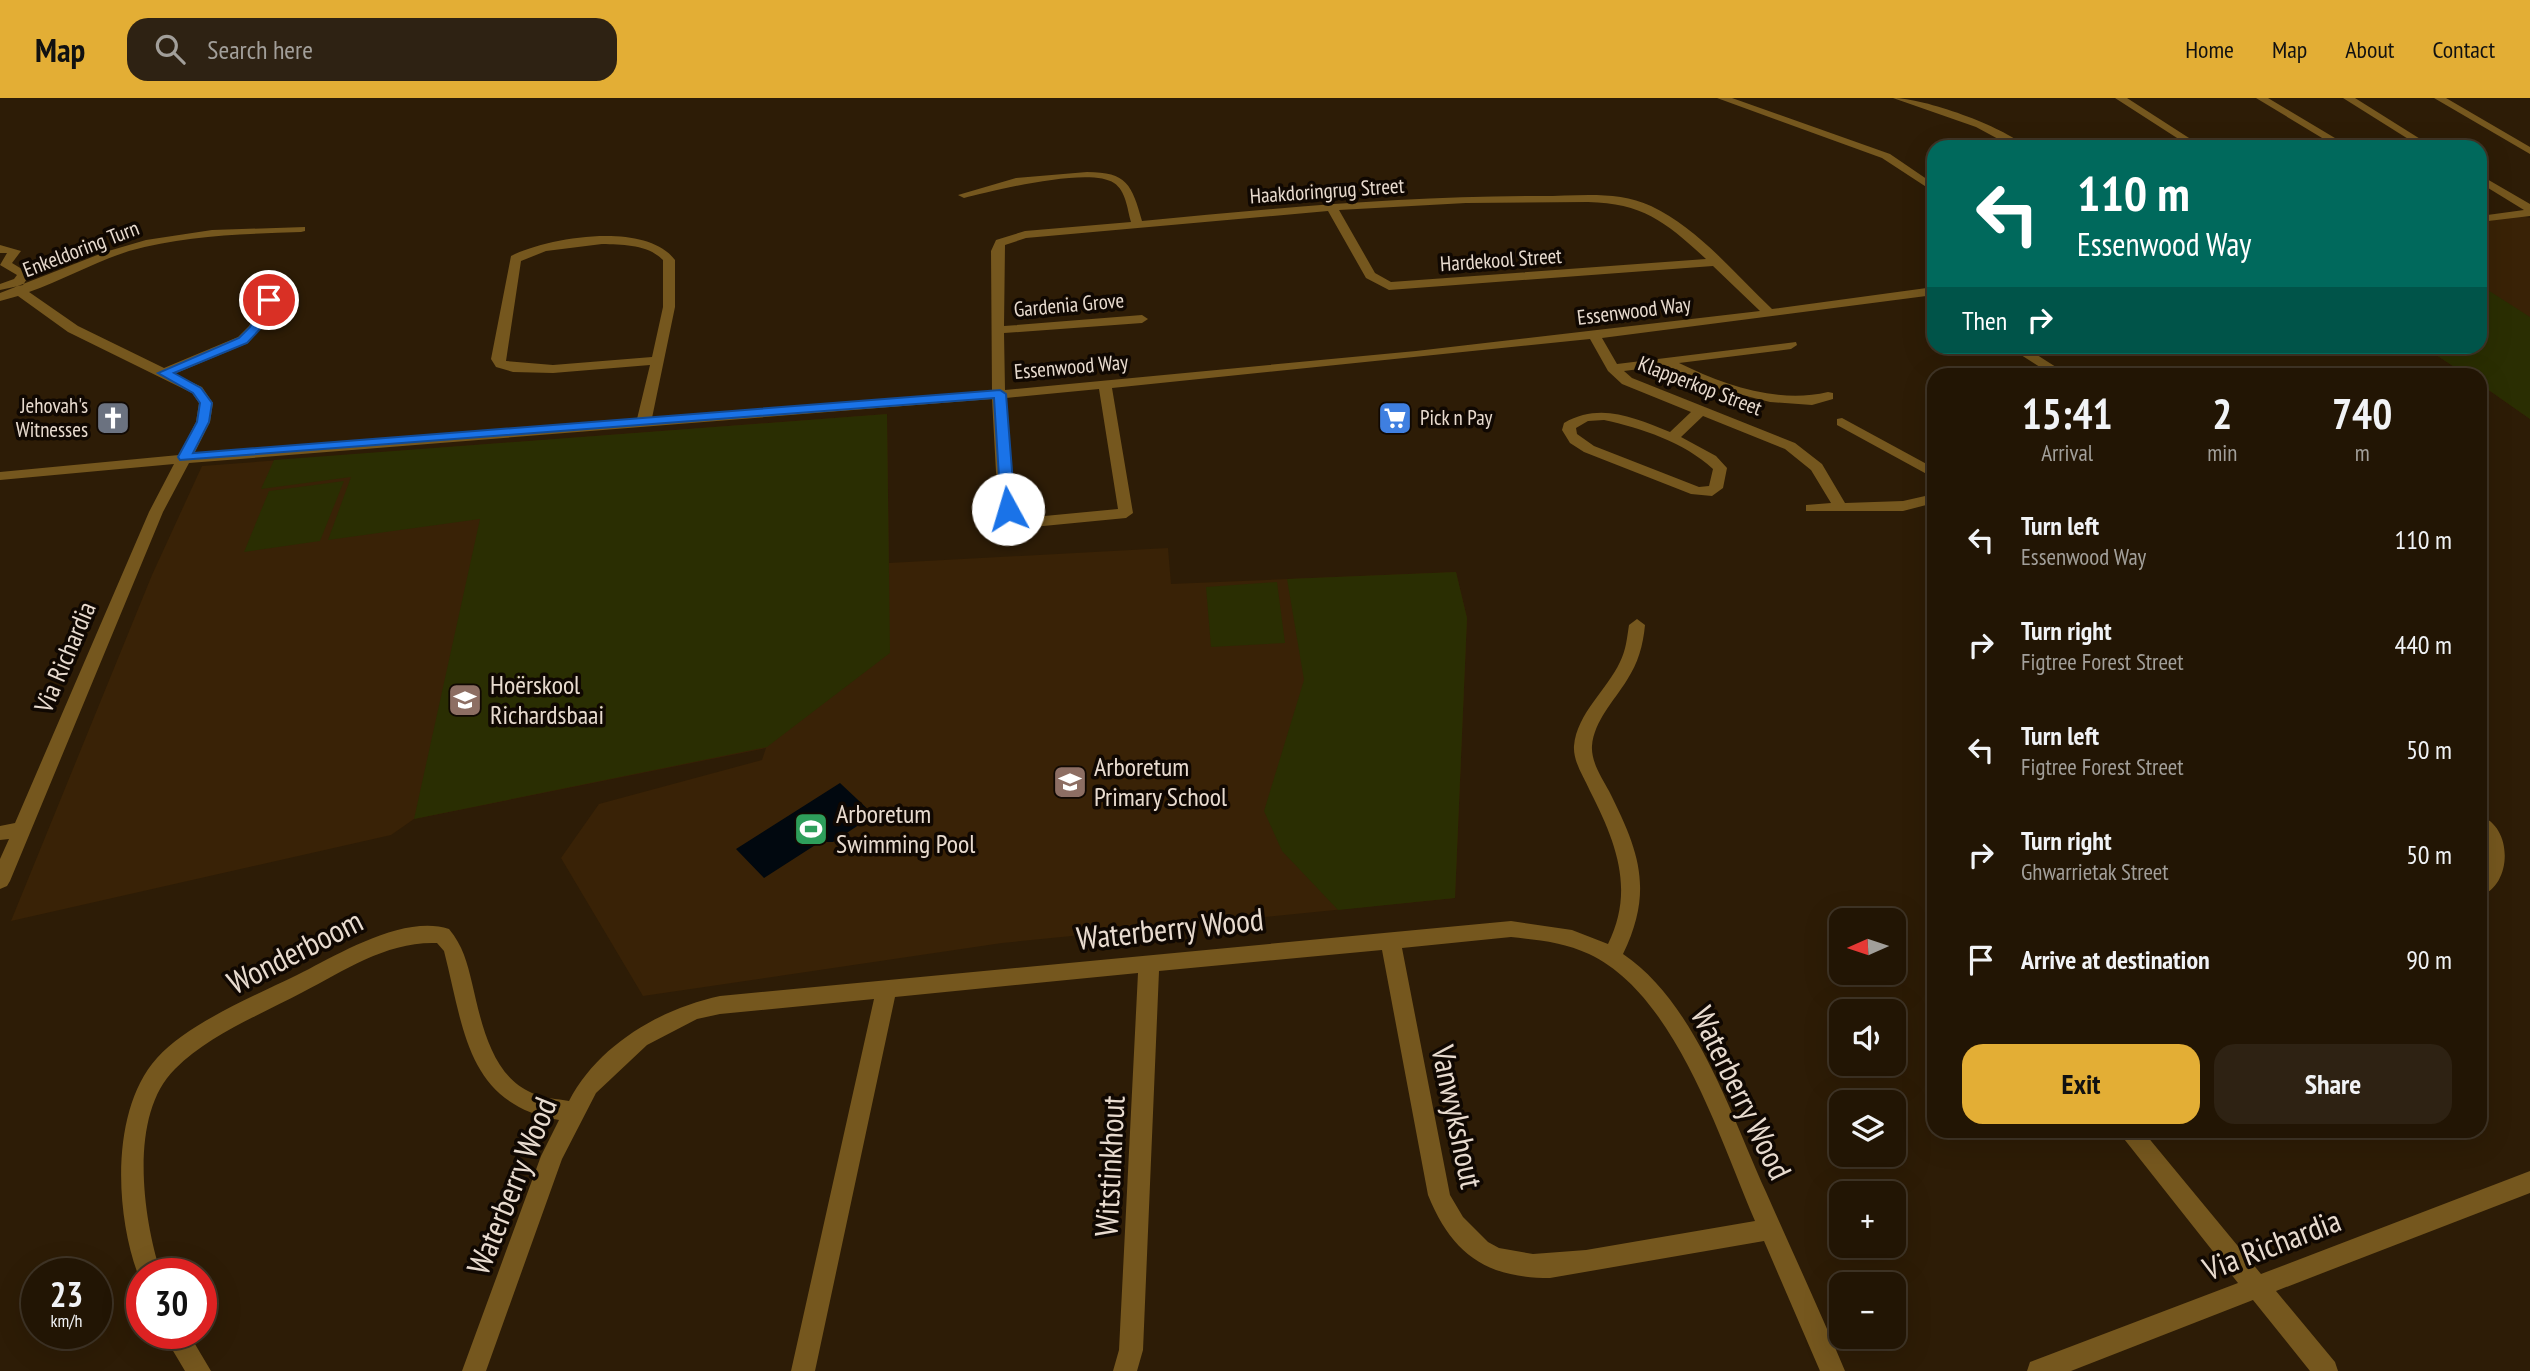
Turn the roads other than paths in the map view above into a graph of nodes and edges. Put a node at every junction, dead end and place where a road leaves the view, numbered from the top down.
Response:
1 (1722, 98) edge
2 (1898, 98) edge
3 (2120, 98) edge
4 (2261, 98) edge
5 (2348, 98) edge
6 (2438, 98) edge
7 (2008, 140) edge
8 (2187, 140) edge
9 (2334, 140) edge
10 (2417, 140) edge
11 (2530, 151) edge
12 (2487, 183) edge
13 (1927, 184) edge
14 (964, 195) dead end
15 (1333, 209) junction
16 (2530, 211) edge
17 (2487, 218) edge
18 (1138, 226) junction
19 (301, 229) dead end
20 (0, 249) edge
21 (1713, 262) junction
22 (0, 288) edge
23 (22, 292) junction
24 (1927, 292) edge
25 (0, 297) edge
26 (269, 300) dead end
27 (1770, 314) junction
28 (1142, 319) dead end
29 (999, 330) junction
30 (1595, 337) junction
31 (1791, 345) dead end
32 (2026, 354) edge
33 (657, 360) junction
34 (1666, 362) junction
35 (1613, 368) junction
36 (2050, 368) edge
37 (164, 373) junction
38 (1105, 386) junction
39 (1000, 394) junction
40 (1828, 396) dead end
41 (1700, 411) junction
42 (644, 421) junction
43 (1842, 422) dead end
44 (1672, 438) junction
45 (184, 457) junction
46 (1927, 470) edge
47 (0, 476) edge
48 (1927, 500) edge
49 (1841, 508) junction
50 (1811, 509) dead end
51 (1637, 625) dead end
52 (22, 829) junction
53 (0, 833) edge
54 (2487, 833) edge
55 (0, 881) edge
56 (2487, 882) edge
57 (1390, 939) junction
58 (1612, 956) junction
59 (1149, 964) junction
60 (887, 988) junction
61 (574, 1112) junction
62 (2135, 1138) edge
63 (2530, 1182) edge
64 (1770, 1229) junction
65 (142, 1258) edge
66 (2257, 1287) junction
67 (185, 1349) edge
68 (199, 1371) edge
69 (474, 1371) edge
70 (803, 1371) edge
71 (1125, 1371) edge
72 (1833, 1371) edge
73 (2039, 1371) edge
74 (2326, 1371) edge

1 - 13 street
2 - 7 street
3 - 8 street
4 - 9 street
5 - 10 street
6 - 11 street
12 - 16 street
14 - 18 street
15 - 18 street, Haakdoringrug Street
15 - 21 street, Haakdoringrug Street
15 - 21 street, Hardekool Street
16 - 17 street
18 - 29 street, Haakdoringrug Street
19 - 23 street, Enkeldoring Turn
20 - 22 street
21 - 27 street, Haakdoringrug Street
23 - 25 street, Enkeldoring Turn
23 - 37 street
24 - 27 street, Essenwood Way
26 - 37 street
27 - 30 street, Essenwood Way
28 - 29 street, Gardenia Grove
29 - 39 street, Haakdoringrug Street
30 - 35 street, Klapperkop Street
30 - 38 street, Essenwood Way
31 - 34 street
32 - 36 street
33 - 33 street
33 - 42 street
34 - 35 street
34 - 40 street
35 - 41 street, Klapperkop Street
37 - 45 street, Via Richardia
38 - 39 street, Essenwood Way
38 - 39 street, Haakdoringrug Street
39 - 42 street, Essenwood Way
41 - 44 street
41 - 49 street, Klapperkop Street
42 - 45 street, Essenwood Way
43 - 46 street
44 - 44 street
45 - 47 street, Essenwood Way
45 - 52 street, Via Richardia
48 - 49 street
49 - 50 street
51 - 58 street
52 - 53 street
52 - 55 street, Via Richardia
54 - 56 street
57 - 58 street, Waterberry Wood
57 - 59 street, Waterberry Wood
57 - 64 street, Vanwykshout
58 - 64 street, Waterberry Wood
59 - 60 street, Waterberry Wood
59 - 71 street, Witstinkhout
60 - 61 street, Waterberry Wood
60 - 70 street
61 - 65 street, Wonderboom
61 - 69 street, Waterberry Wood
62 - 66 street
63 - 66 street, Via Richardia
64 - 72 street, Waterberry Wood
66 - 73 street, Via Richardia
66 - 74 street
67 - 68 street

